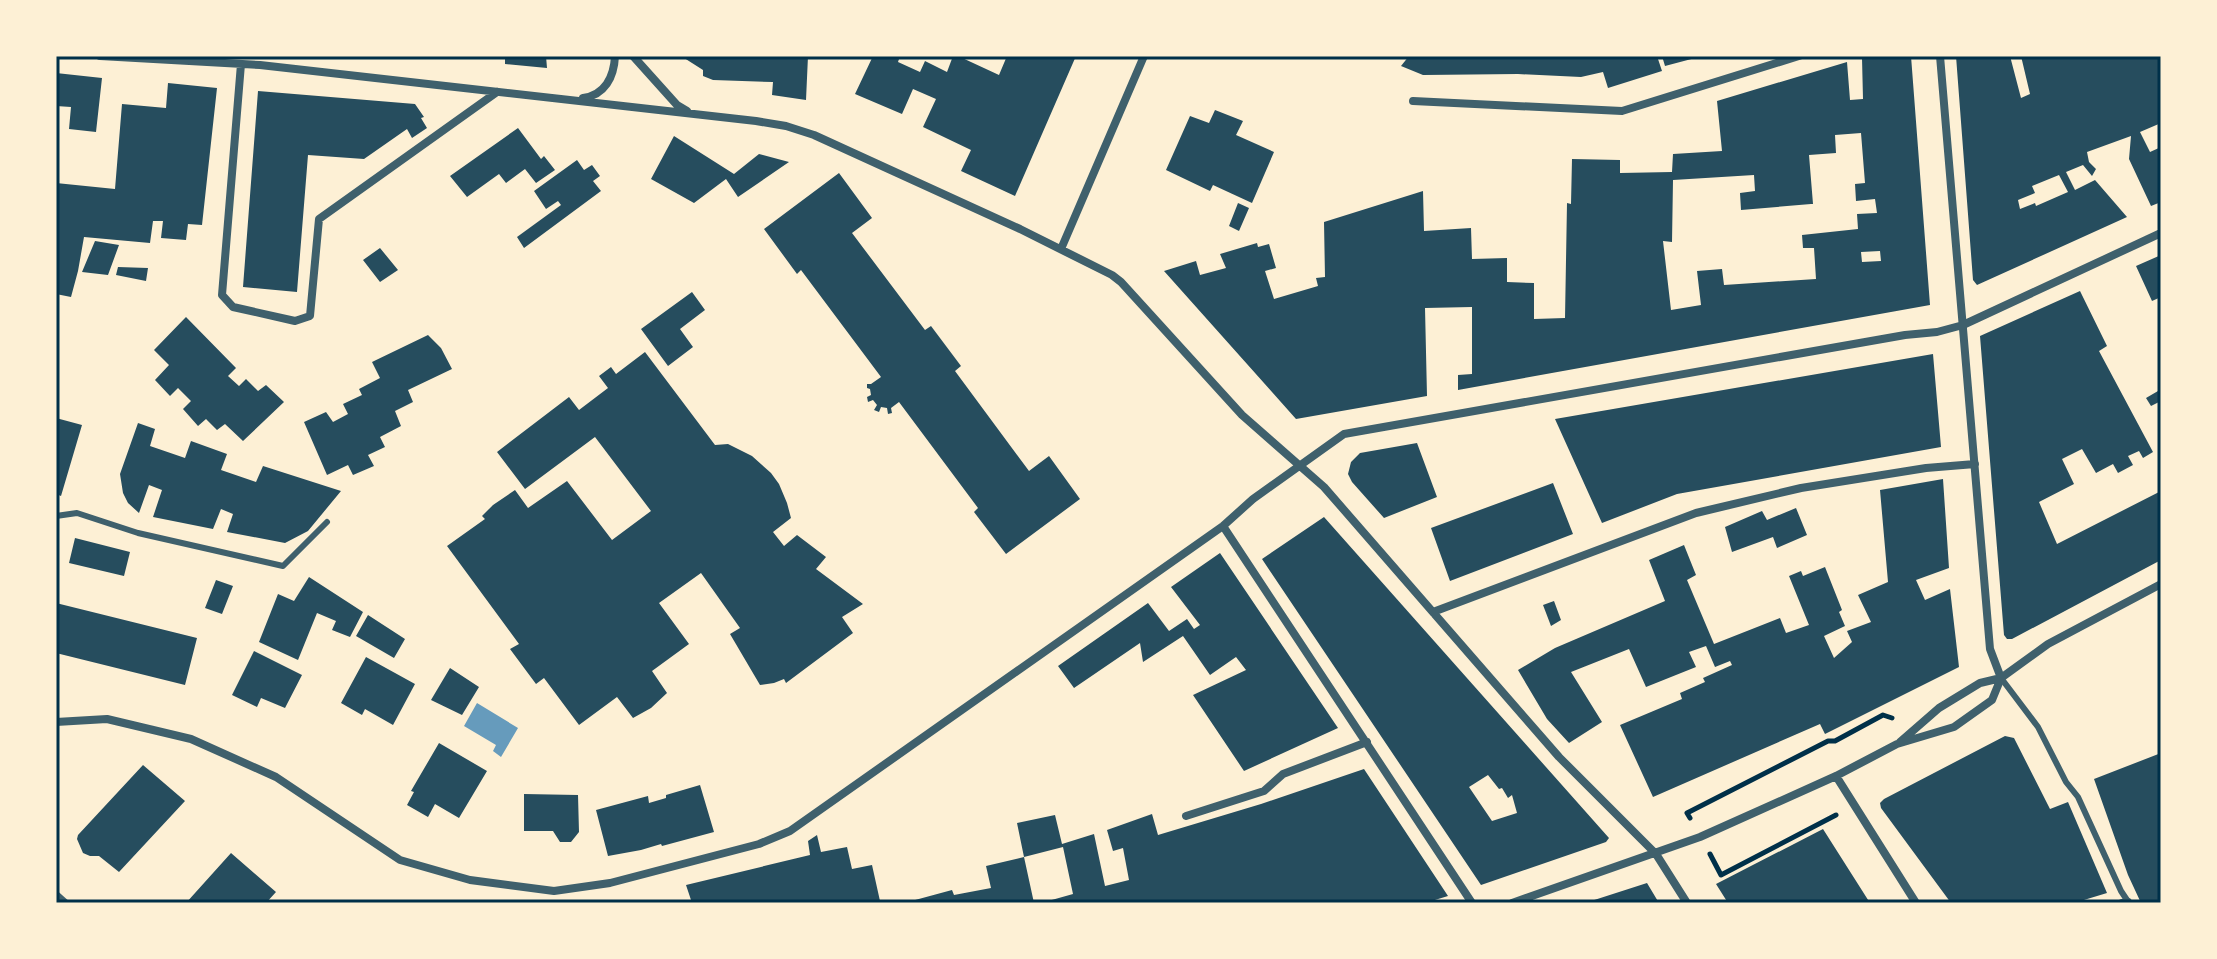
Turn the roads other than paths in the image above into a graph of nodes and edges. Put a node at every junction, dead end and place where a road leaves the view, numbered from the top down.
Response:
1 (100, 56) edge
2 (615, 56) edge
3 (633, 56) edge
4 (1144, 56) edge
5 (1799, 56) edge
6 (1940, 56) edge
7 (241, 64) junction
8 (498, 92) junction
9 (571, 100) junction
10 (1413, 101) dead end
11 (692, 113) junction
12 (2161, 233) edge
13 (1061, 249) junction
14 (1963, 325) junction
15 (1975, 464) junction
16 (1299, 466) junction
17 (56, 516) edge
18 (327, 522) dead end
19 (1223, 526) junction
20 (2161, 584) edge
21 (1433, 612) junction
22 (2001, 678) junction
23 (56, 722) edge
24 (1367, 742) junction
25 (1897, 744) junction
26 (1836, 776) junction
27 (1186, 816) dead end
28 (1656, 854) junction
29 (56, 895) edge
30 (65, 903) edge
31 (1472, 903) edge
32 (1512, 903) edge
33 (1687, 903) edge
34 (1916, 903) edge
35 (2127, 903) edge

1 - 7 street
2 - 9 street
3 - 11 street
4 - 13 street
5 - 10 street
6 - 14 street
7 - 8 street
7 - 8 street
8 - 9 street
9 - 11 street
11 - 13 street
12 - 14 street
13 - 16 street
14 - 15 street
14 - 16 street
15 - 21 street
15 - 22 street
16 - 19 street
16 - 21 street
17 - 18 lane
19 - 23 street
19 - 24 street
20 - 22 street
21 - 28 street
22 - 25 street
22 - 25 street
22 - 35 lane
24 - 27 street
24 - 31 street
25 - 26 street
26 - 28 street
26 - 34 street
28 - 32 street
28 - 33 street
29 - 30 street

